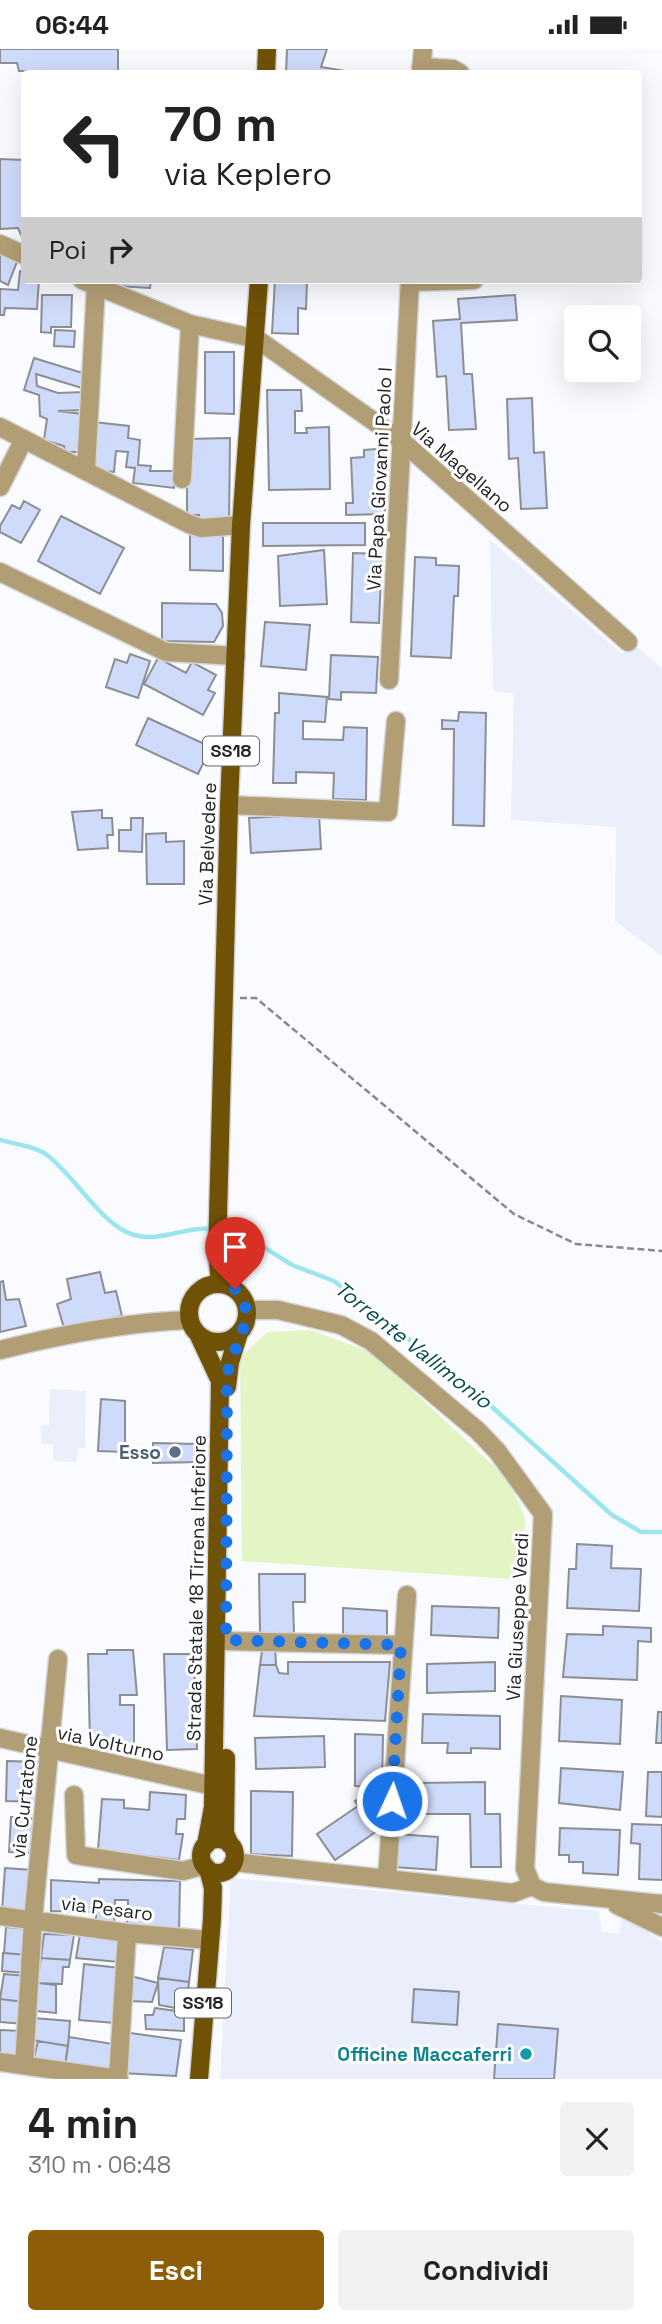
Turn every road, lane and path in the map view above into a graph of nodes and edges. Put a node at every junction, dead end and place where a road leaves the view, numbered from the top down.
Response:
1 (267, 49) edge
2 (422, 63) edge
3 (266, 70) edge
4 (455, 70) edge
5 (0, 244) edge
6 (21, 254) edge
7 (89, 284) edge
8 (91, 284) edge
9 (259, 284) edge
10 (410, 284) edge
11 (190, 324) junction
12 (257, 339) junction
13 (0, 427) edge
14 (24, 439) junction
15 (403, 442) junction
16 (86, 469) junction
17 (182, 479) dead end
18 (0, 487) edge
19 (241, 525) junction
20 (0, 572) edge
21 (628, 642) dead end
22 (236, 656) junction
23 (389, 680) dead end
24 (396, 721) dead end
25 (229, 805) junction
26 (223, 997) junction
27 (662, 1251) edge
28 (220, 1284) junction
29 (247, 1310) junction
30 (194, 1328) junction
31 (239, 1333) junction
32 (0, 1350) edge
33 (407, 1595) dead end
34 (226, 1640) junction
35 (401, 1645) junction
36 (58, 1659) dead end
37 (0, 1738) edge
38 (50, 1752) junction
39 (213, 1786) junction
40 (74, 1795) dead end
41 (206, 1845) junction
42 (231, 1859) junction
43 (206, 1867) junction
44 (387, 1879) junction
45 (532, 1886) junction
46 (597, 1897) junction
47 (662, 1904) edge
48 (0, 1916) edge
49 (33, 1920) junction
50 (662, 1927) edge
51 (127, 1933) junction
52 (210, 1934) junction
53 (0, 2062) edge
54 (24, 2065) junction
55 (119, 2079) edge
56 (199, 2079) edge

1 - 3 main road
2 - 4 street
5 - 6 street
7 - 16 street
8 - 11 street
9 - 12 main road, Via Belvedere / SS18
10 - 15 street, Via Papa Giovanni Paolo I
11 - 12 street
11 - 17 street
12 - 15 street, Via Magellano
12 - 19 main road, Via Belvedere / SS18
13 - 14 street
14 - 16 street
14 - 18 street
15 - 21 street, Via Magellano
15 - 23 street, Via Papa Giovanni Paolo I
16 - 19 street
19 - 22 main road, Via Belvedere / SS18
20 - 22 street
22 - 25 main road, Via Belvedere / SS18
24 - 25 street
25 - 26 main road, Via Belvedere / SS18
26 - 27 path
26 - 28 main road, Via Belvedere / SS18
28 - 29 main road
28 - 30 main road
29 - 31 main road, Strada Statale 18 Tirrena Inferiore / SS18
29 - 45 street, Via Giuseppe Verdi
30 - 31 main road
30 - 32 street
30 - 39 main road, Strada Statale 18 Tirrena Inferiore / SS18
31 - 34 main road, Strada Statale 18 Tirrena Inferiore / SS18
33 - 35 street
34 - 35 street
34 - 42 main road, Strada Statale 18 Tirrena Inferiore / SS18
35 - 44 street
36 - 38 street, via Curtatone
37 - 38 street, via Volturno
38 - 39 street, via Volturno
38 - 49 street, via Curtatone
39 - 41 main road, Strada Statale 18 Tirrena Inferiore / SS18
40 - 43 street
41 - 42 main road
41 - 43 main road, Strada Statale 18 Tirrena Inferiore / SS18
42 - 43 main road
42 - 44 street
42 - 52 main road, Strada Statale 18 Tirrena Inferiore / SS18
43 - 52 main road, Strada Statale 18 Tirrena Inferiore / SS18
44 - 45 street
45 - 46 street
46 - 47 street
46 - 50 street
48 - 49 street, via Pesaro
49 - 51 street, via Pesaro
49 - 54 street, via Curtatone
51 - 52 street, via Pesaro
51 - 55 street
52 - 56 main road, Strada Statale 18 Tirrena Inferiore / SS18
53 - 54 street
54 - 55 street

